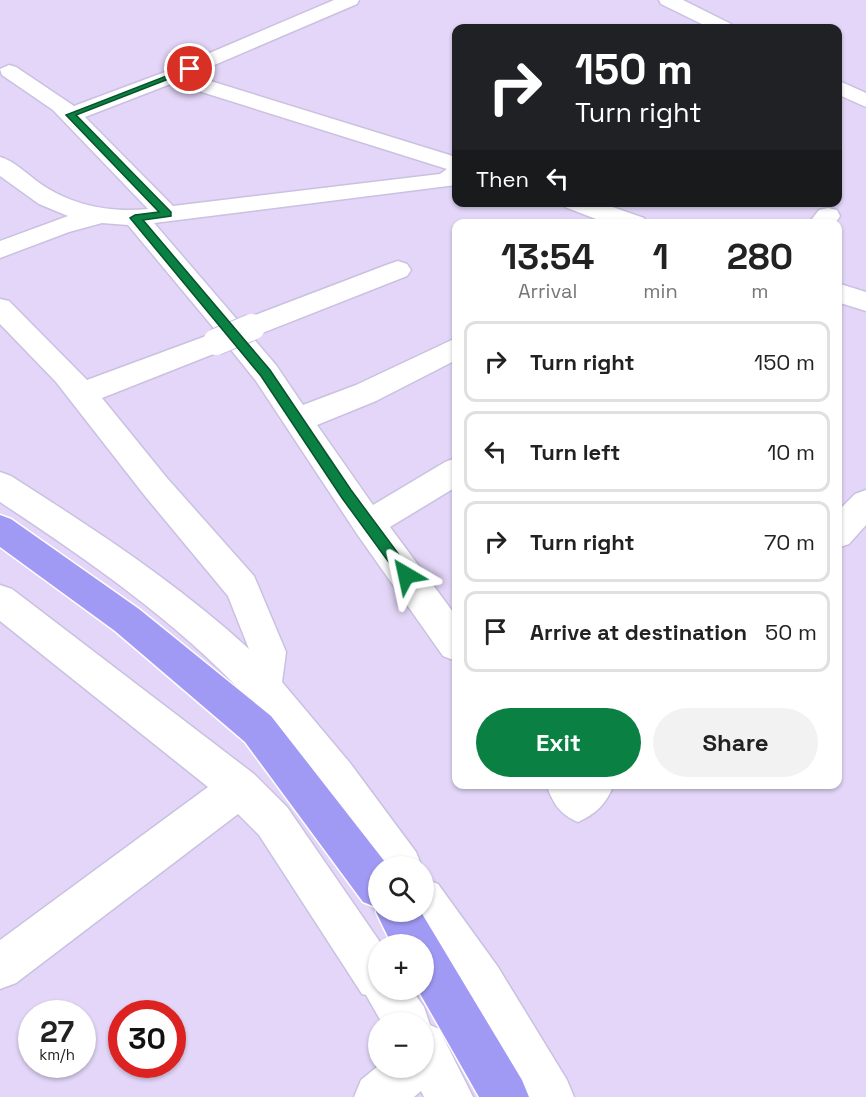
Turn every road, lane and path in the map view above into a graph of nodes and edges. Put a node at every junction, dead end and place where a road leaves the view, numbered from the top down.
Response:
1 (303, 0) edge
2 (350, 0) edge
3 (668, 0) edge
4 (322, 11) junction
5 (716, 24) edge
6 (9, 71) dead end
7 (172, 76) junction
8 (842, 89) edge
9 (866, 101) edge
10 (70, 115) junction
11 (452, 163) edge
12 (0, 164) edge
13 (452, 176) edge
14 (167, 214) junction
15 (99, 217) junction
16 (135, 218) junction
17 (0, 250) edge
18 (398, 270) dead end
19 (842, 294) edge
20 (866, 302) edge
21 (0, 308) edge
22 (452, 350) edge
23 (82, 394) junction
24 (297, 420) junction
25 (452, 473) edge
26 (0, 485) edge
27 (866, 503) edge
28 (368, 524) junction
29 (0, 529) edge
30 (842, 529) edge
31 (0, 600) edge
32 (452, 639) edge
33 (263, 689) junction
34 (258, 729) junction
35 (240, 789) junction
36 (569, 789) edge
37 (590, 789) edge
38 (393, 856) edge
39 (368, 873) edge
40 (434, 914) edge
41 (368, 963) edge
42 (0, 967) edge
43 (434, 975) edge
44 (409, 1078) edge
45 (378, 1097) edge
46 (505, 1097) edge
47 (550, 1097) edge

1 - 4 street
2 - 4 street
3 - 5 street
4 - 7 street
6 - 10 street
7 - 10 street
7 - 11 street
8 - 9 street
10 - 14 street
12 - 15 street
13 - 14 street
14 - 16 street
15 - 16 street
15 - 17 street
16 - 24 street
18 - 23 street, bridge
19 - 20 street
21 - 23 street
22 - 24 street
23 - 33 street
24 - 28 street
25 - 28 street
26 - 33 street
27 - 30 street
28 - 32 street
29 - 34 highway
31 - 35 street
33 - 34 street
33 - 38 street
34 - 39 highway
35 - 41 street
35 - 42 street
36 - 37 street
40 - 47 street
43 - 46 highway
44 - 45 street

